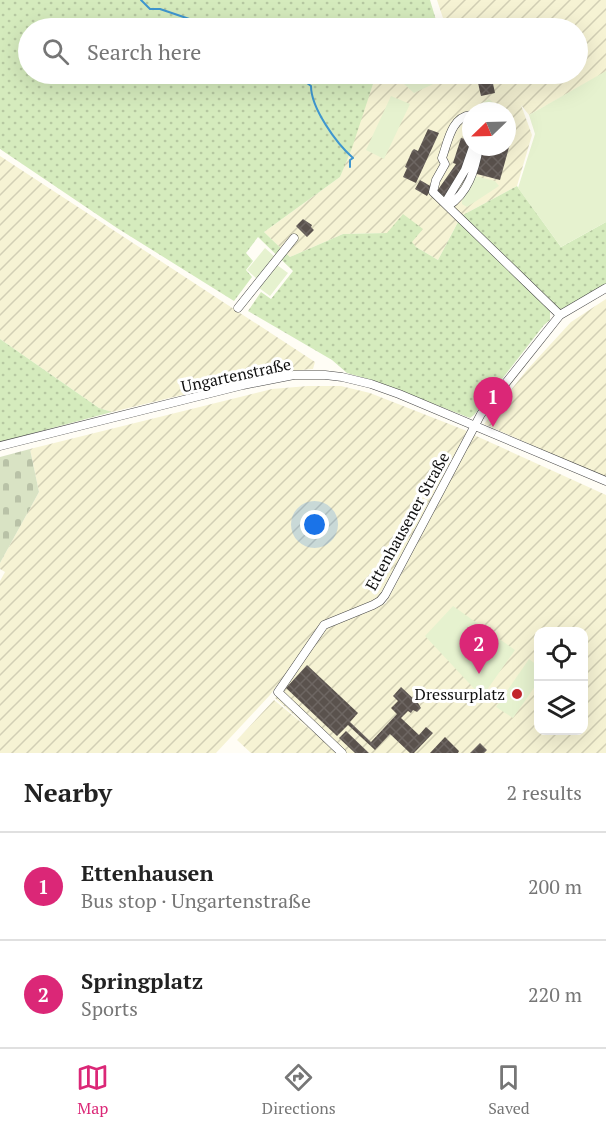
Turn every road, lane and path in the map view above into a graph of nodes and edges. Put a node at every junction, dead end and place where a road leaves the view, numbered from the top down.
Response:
1 (448, 116) dead end
2 (462, 116) edge
3 (456, 123) junction
4 (470, 156) edge
5 (477, 156) edge
6 (446, 205) junction
7 (294, 238) dead end
8 (606, 288) edge
9 (238, 308) dead end
10 (560, 315) junction
11 (475, 425) junction
12 (0, 446) edge
13 (606, 481) edge
14 (342, 753) edge

1 - 3 street
2 - 3 street
3 - 6 street
4 - 6 street
5 - 6 street
6 - 10 street
7 - 9 street
8 - 10 street
10 - 11 street, Ettenhausener Straße
11 - 12 street, Ungartenstraße
11 - 13 street, Ungartenstraße
11 - 14 street, Ettenhausener Straße

